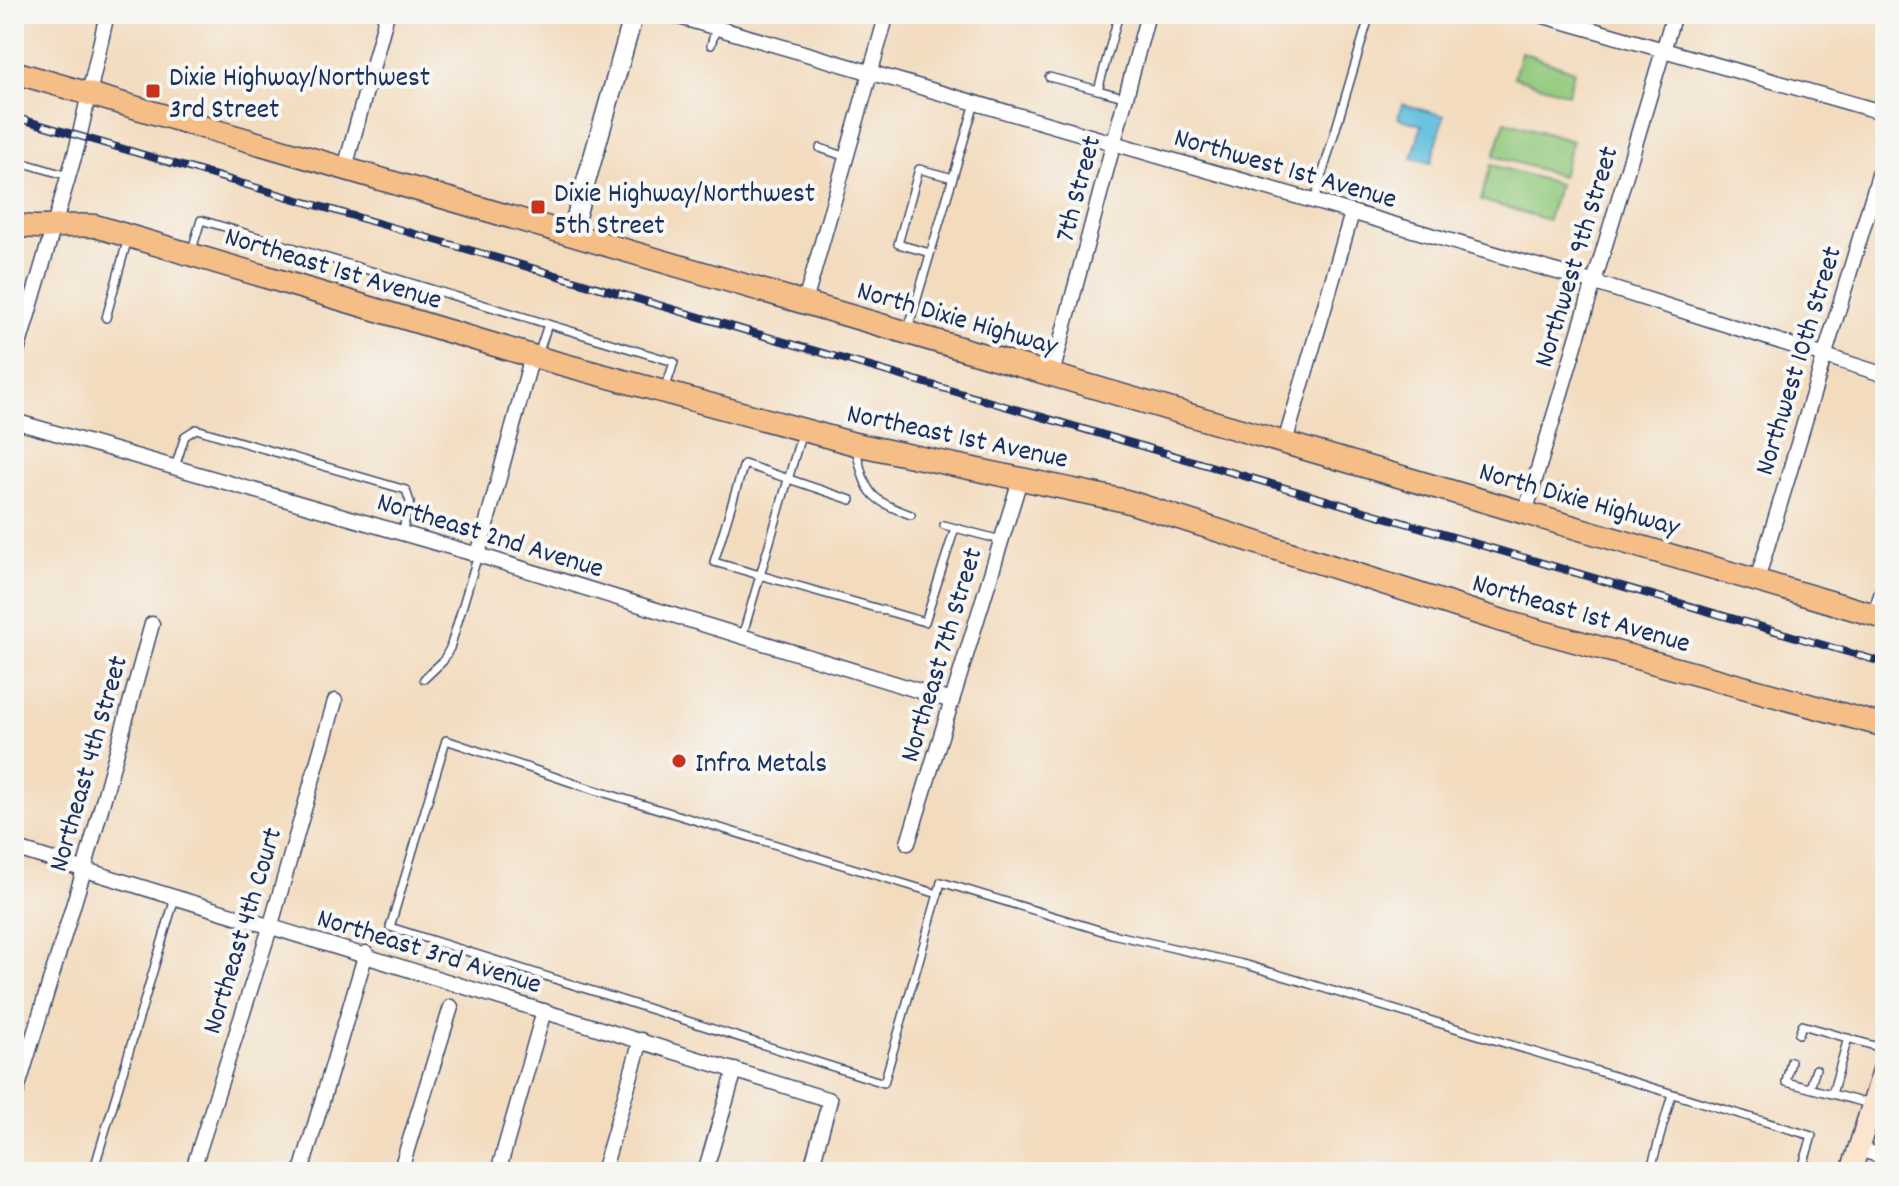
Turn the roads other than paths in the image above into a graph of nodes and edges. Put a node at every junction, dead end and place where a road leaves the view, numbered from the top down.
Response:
1 (107, 14) edge
2 (387, 14) edge
3 (634, 14) edge
4 (669, 14) edge
5 (887, 14) edge
6 (1119, 14) edge
7 (1148, 14) edge
8 (1370, 14) edge
9 (1537, 14) edge
10 (1674, 14) edge
11 (718, 21) edge
12 (711, 45) dead end
13 (1663, 50) junction
14 (14, 72) edge
15 (871, 72) junction
16 (1049, 77) dead end
17 (1098, 90) junction
18 (88, 93) junction
19 (1127, 98) junction
20 (975, 102) junction
21 (1885, 113) edge
22 (1115, 142) junction
23 (820, 148) dead end
24 (1885, 155) edge
25 (846, 157) junction
26 (14, 160) edge
27 (345, 168) junction
28 (68, 176) junction
29 (953, 178) junction
30 (1314, 202) junction
31 (1352, 213) junction
32 (14, 224) edge
33 (53, 225) junction
34 (571, 234) junction
35 (129, 236) junction
36 (930, 253) junction
37 (190, 254) junction
38 (1592, 282) junction
39 (805, 302) junction
40 (106, 318) dead end
41 (548, 324) junction
42 (907, 331) junction
43 (535, 356) junction
44 (1824, 357) junction
45 (14, 362) edge
46 (1052, 374) junction
47 (1885, 375) edge
48 (665, 392) junction
49 (14, 421) edge
50 (802, 430) junction
51 (1285, 442) junction
52 (855, 444) junction
53 (175, 467) junction
54 (787, 478) junction
55 (1020, 480) junction
56 (851, 500) dead end
57 (1525, 513) junction
58 (911, 515) dead end
59 (944, 525) dead end
60 (955, 528) junction
61 (402, 533) junction
62 (1001, 540) junction
63 (478, 555) junction
64 (1885, 571) edge
65 (759, 575) junction
66 (1757, 580) junction
67 (1878, 616) edge
68 (152, 624) dead end
69 (742, 637) junction
70 (424, 679) dead end
71 (335, 701) dead end
72 (952, 701) junction
73 (1885, 726) edge
74 (908, 843) dead end
75 (14, 848) edge
76 (84, 870) junction
77 (938, 894) junction
78 (175, 898) junction
79 (270, 928) junction
80 (366, 953) junction
81 (451, 1007) dead end
82 (544, 1011) junction
83 (1828, 1033) junction
84 (1799, 1034) dead end
85 (1848, 1038) junction
86 (641, 1040) junction
87 (1825, 1042) dead end
88 (1885, 1049) edge
89 (1791, 1061) dead end
90 (1885, 1064) edge
91 (1816, 1069) dead end
92 (735, 1070) junction
93 (1810, 1088) junction
94 (1672, 1094) junction
95 (1832, 1094) junction
96 (14, 1100) edge
97 (1872, 1105) junction
98 (1858, 1149) junction
99 (1885, 1157) edge
100 (93, 1172) edge
101 (192, 1172) edge
102 (301, 1172) edge
103 (400, 1172) edge
104 (498, 1172) edge
105 (603, 1172) edge
106 (705, 1172) edge
107 (810, 1172) edge
108 (1650, 1172) edge
109 (1801, 1172) edge
110 (1851, 1172) edge

1 - 18 street
2 - 27 street
3 - 34 street
4 - 11 street, Northwest 1st Avenue
5 - 15 street
6 - 17 lane
7 - 19 street, 7th Street
8 - 30 lane
9 - 13 street
10 - 13 street, Northwest 9th Street
11 - 12 lane
11 - 15 street, Northwest 1st Avenue
13 - 21 street
13 - 38 street, Northwest 9th Street
14 - 18 main road, North Dixie Highway
15 - 20 street, Northwest 1st Avenue
15 - 25 street
16 - 17 lane
17 - 19 lane
18 - 27 main road, North Dixie Highway
18 - 28 street
19 - 22 street, 7th Street
20 - 22 street, Northwest 1st Avenue
20 - 29 lane
22 - 30 street, Northwest 1st Avenue
22 - 46 street, 7th Street
23 - 25 lane
24 - 44 street, Northwest 10th Street
25 - 39 street
26 - 28 lane
27 - 34 main road, North Dixie Highway
28 - 33 street
29 - 36 lane
29 - 36 lane
30 - 31 street, Northwest 1st Avenue
31 - 38 street, Northwest 1st Avenue
31 - 51 street
32 - 33 main road, Northeast 1st Avenue
33 - 35 main road, Northeast 1st Avenue
33 - 45 street
34 - 39 main road, North Dixie Highway
35 - 37 main road, Northeast 1st Avenue
35 - 40 lane
36 - 42 lane
37 - 41 lane
37 - 43 main road, Northeast 1st Avenue
38 - 44 street, Northwest 1st Avenue
38 - 57 street, Northwest 9th Street
39 - 42 main road, North Dixie Highway
41 - 43 lane
41 - 48 lane
42 - 46 main road, North Dixie Highway
43 - 48 main road, Northeast 1st Avenue
43 - 63 street
44 - 47 street, Northwest 1st Avenue
44 - 66 street, Northwest 10th Street
46 - 51 main road, North Dixie Highway
48 - 50 main road, Northeast 1st Avenue
49 - 53 street, Northeast 2nd Avenue
50 - 52 main road, Northeast 1st Avenue
50 - 54 lane
51 - 57 main road, North Dixie Highway
52 - 55 main road, Northeast 1st Avenue
52 - 58 lane
53 - 61 street, Northeast 2nd Avenue
53 - 61 lane
54 - 56 lane
54 - 65 lane
54 - 65 lane
55 - 62 street, Northeast 7th Street
55 - 73 main road, Northeast 1st Avenue
57 - 66 main road, North Dixie Highway
59 - 60 lane
60 - 62 lane
60 - 65 lane
61 - 63 street, Northeast 2nd Avenue
62 - 72 street, Northeast 7th Street
63 - 69 street, Northeast 2nd Avenue
63 - 70 lane
64 - 67 lane
65 - 69 lane
66 - 67 main road, North Dixie Highway
68 - 76 street, Northeast 4th Street
69 - 72 street, Northeast 2nd Avenue
71 - 79 street, Northeast 4th Court
72 - 74 street, Northeast 7th Street
75 - 76 street, Northeast 3rd Avenue
76 - 78 street, Northeast 3rd Avenue
76 - 96 street, Northeast 4th Street
77 - 77 lane
77 - 94 lane
78 - 79 street, Northeast 3rd Avenue
78 - 100 lane
79 - 80 street, Northeast 3rd Avenue
79 - 101 street, Northeast 4th Court
80 - 82 street, Northeast 3rd Avenue
80 - 102 street
81 - 103 street
82 - 86 street, Northeast 3rd Avenue
82 - 104 street
83 - 84 lane
83 - 85 lane
83 - 87 lane
85 - 88 lane
85 - 95 lane
86 - 92 street, Northeast 3rd Avenue
86 - 105 street
89 - 93 lane
90 - 97 main road
91 - 93 lane
92 - 106 street
92 - 107 street, Northeast 3rd Avenue
93 - 95 lane
94 - 108 lane
94 - 109 lane
95 - 97 lane
97 - 98 main road
98 - 99 street
98 - 110 main road

